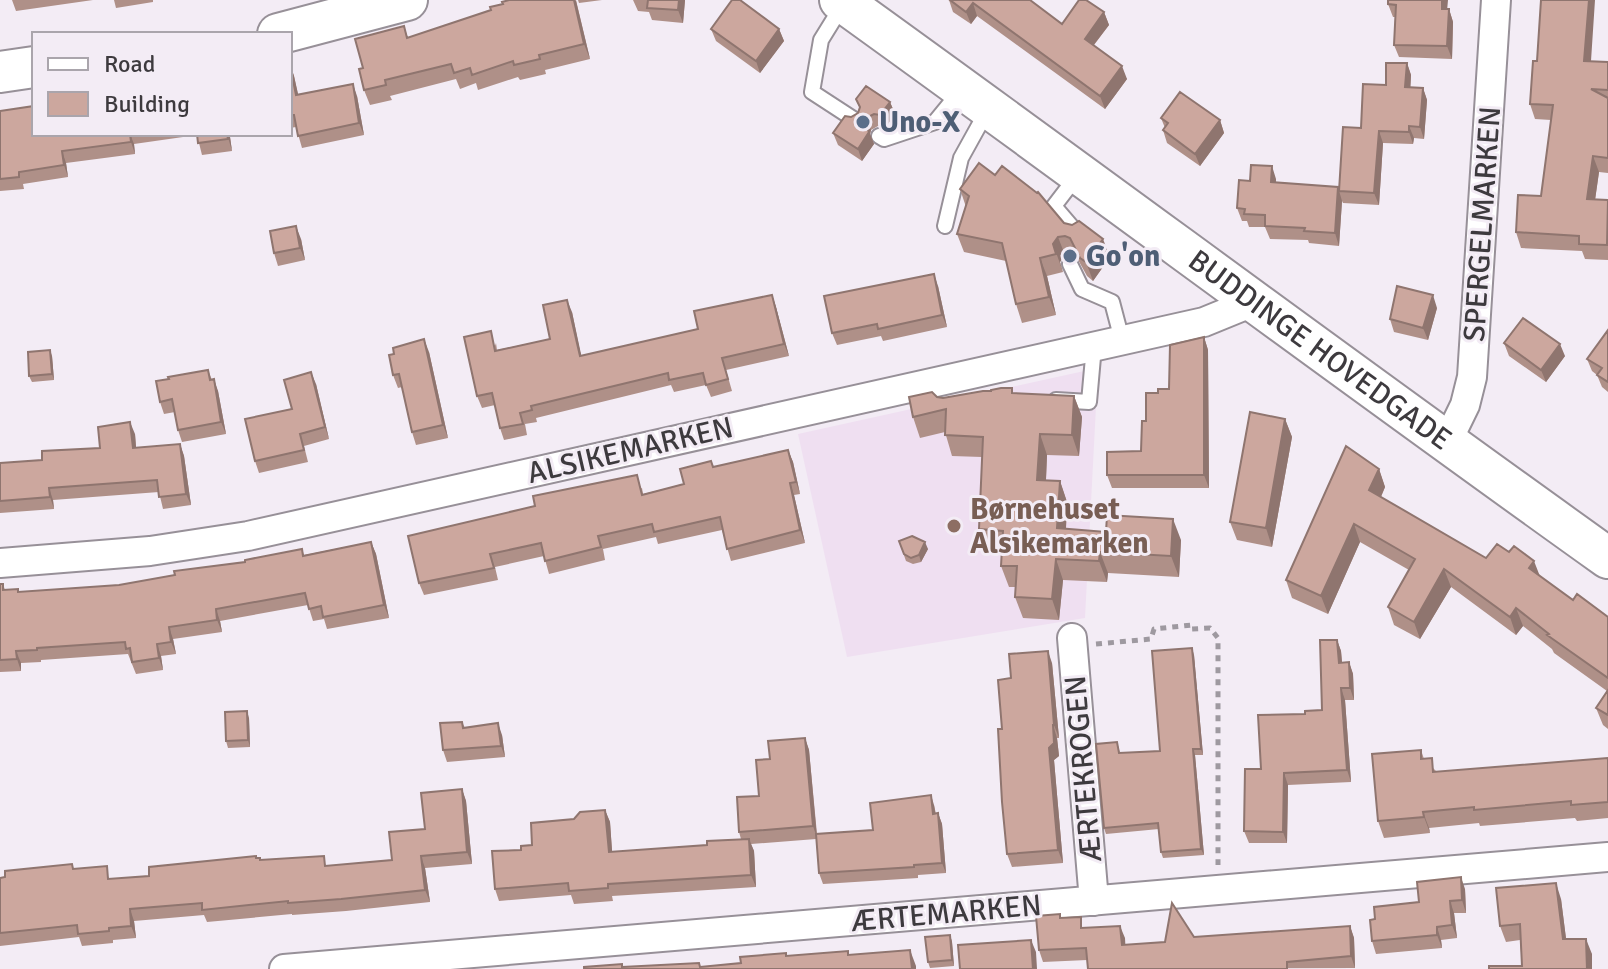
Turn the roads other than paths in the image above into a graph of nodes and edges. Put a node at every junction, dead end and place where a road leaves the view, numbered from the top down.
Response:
1 (407, 0) edge
2 (1496, 0) edge
3 (842, 1) edge
4 (286, 32) edge
5 (32, 67) edge
6 (0, 72) edge
7 (976, 98) junction
8 (855, 120) edge
9 (879, 136) dead end
10 (1080, 172) junction
11 (945, 226) dead end
12 (1078, 234) edge
13 (1070, 264) edge
14 (1253, 302) junction
15 (1122, 340) junction
16 (1094, 346) junction
17 (1035, 400) edge
18 (1447, 442) junction
19 (1608, 558) edge
20 (0, 563) edge
21 (1072, 642) road end
22 (1608, 857) edge
23 (1094, 901) junction
24 (284, 969) edge

1 - 4 street
2 - 18 street, SPERGELMARKEN
3 - 7 street, BUDDINGE HOVEDGADE
3 - 8 lane
5 - 6 street
7 - 9 lane
7 - 10 street, BUDDINGE HOVEDGADE
7 - 11 lane
10 - 12 lane
10 - 14 street, BUDDINGE HOVEDGADE
13 - 15 lane
14 - 15 street, ALSIKEMARKEN
14 - 18 street, BUDDINGE HOVEDGADE
15 - 16 street, ALSIKEMARKEN
16 - 17 lane
16 - 20 street, ALSIKEMARKEN
18 - 19 street, BUDDINGE HOVEDGADE
21 - 23 street, ÆRTEKROGEN
22 - 23 street, ÆRTEMARKEN
23 - 24 street, ÆRTEMARKEN

